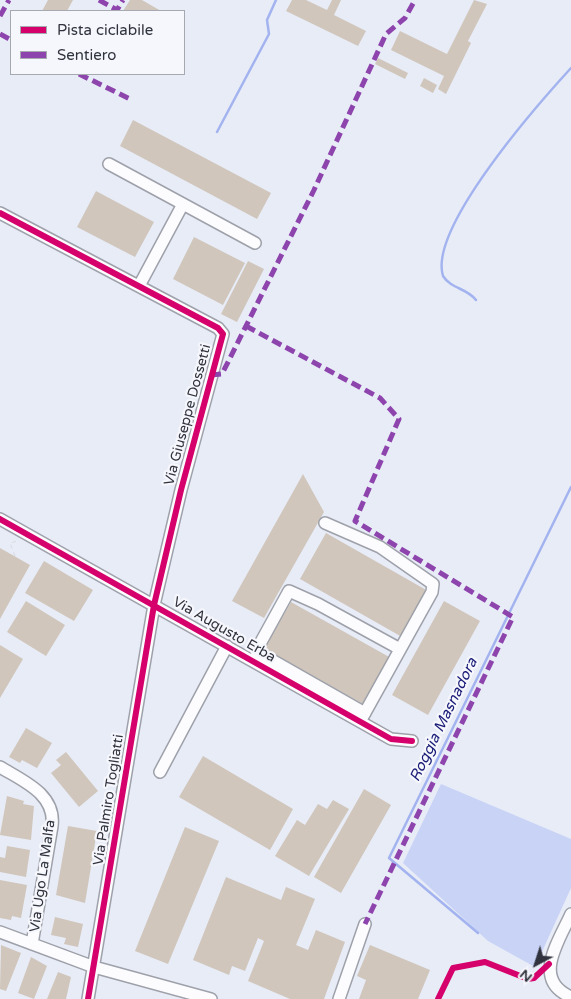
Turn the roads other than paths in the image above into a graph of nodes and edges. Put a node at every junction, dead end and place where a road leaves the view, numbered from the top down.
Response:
1 (109, 164) dead end
2 (183, 204) junction
3 (0, 213) edge
4 (255, 243) dead end
5 (139, 286) junction
6 (0, 519) edge
7 (325, 522) dead end
8 (154, 605) junction
9 (227, 646) junction
10 (400, 649) junction
11 (363, 717) junction
12 (412, 741) dead end
13 (0, 767) edge
14 (160, 772) dead end
15 (571, 914) edge
16 (365, 924) dead end
17 (0, 932) edge
18 (32, 944) junction
19 (94, 967) junction
20 (571, 997) edge
21 (88, 999) edge
22 (211, 999) edge
23 (339, 999) edge

1 - 2 street
2 - 4 street
2 - 5 street
3 - 5 street, Via Giuseppe Dossetti
5 - 8 street, Via Giuseppe Dossetti
6 - 8 street, Via Augusto Erba
7 - 10 street
8 - 9 street, Via Augusto Erba
8 - 19 street, Via Palmiro Togliatti
9 - 11 street, Via Augusto Erba
9 - 14 street
10 - 11 street
10 - 11 street
11 - 12 street, Via Augusto Erba
13 - 18 street, Via Ugo La Malfa
15 - 20 street
16 - 23 street
17 - 18 street
18 - 19 street, Via Ugo La Malfa
19 - 21 street, Via Palmiro Togliatti
19 - 22 street, Via Ugo La Malfa

